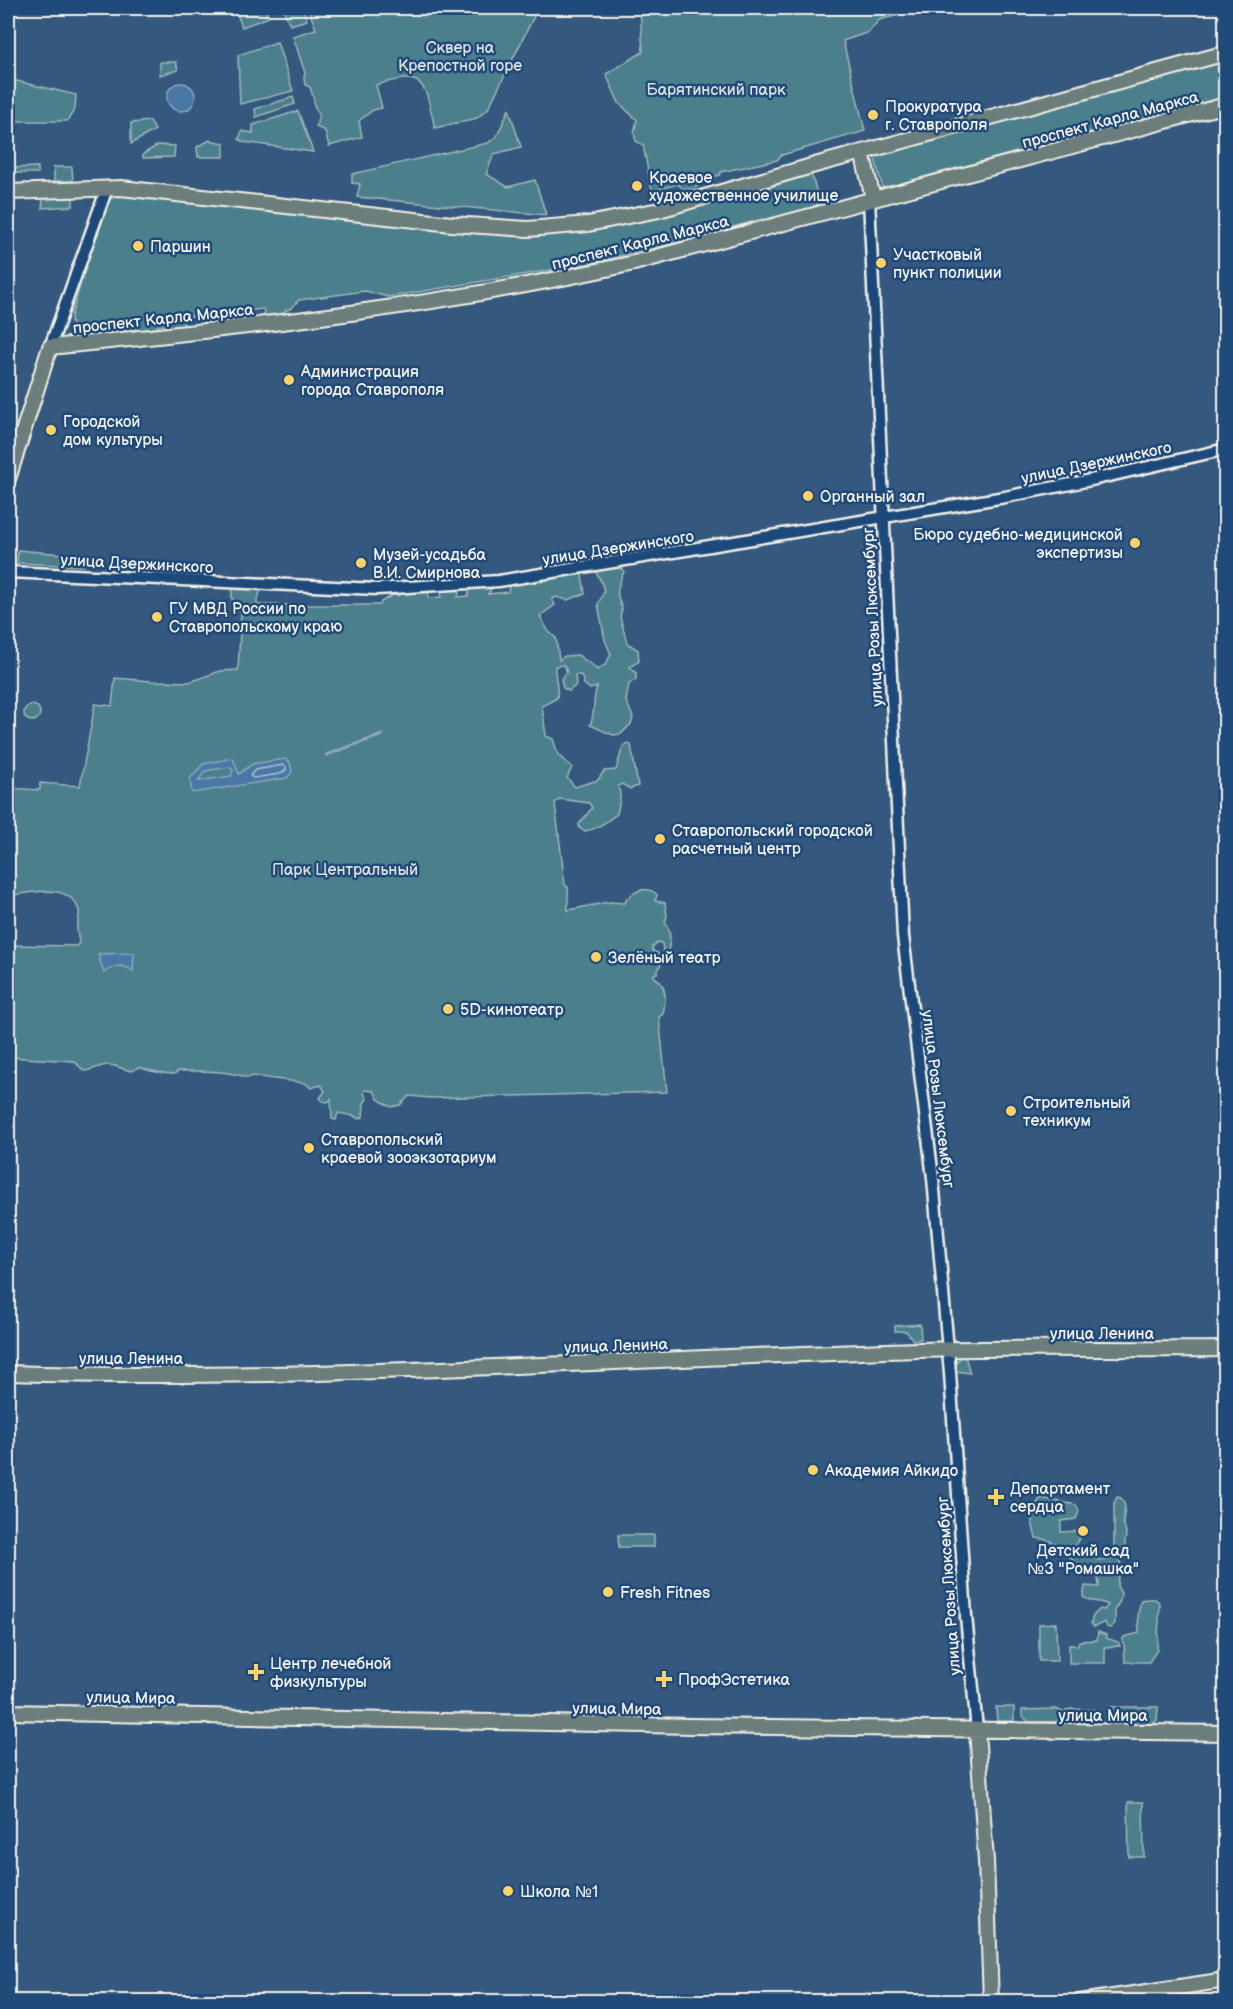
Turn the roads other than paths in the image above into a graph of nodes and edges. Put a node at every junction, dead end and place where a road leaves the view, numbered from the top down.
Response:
1 (1226, 53) edge
2 (1226, 105) edge
3 (862, 152) junction
4 (107, 188) junction
5 (8, 192) edge
6 (871, 199) junction
7 (50, 347) junction
8 (1226, 449) edge
9 (8, 479) edge
10 (884, 518) junction
11 (8, 572) edge
12 (948, 1349) junction
13 (1226, 1349) edge
14 (8, 1373) edge
15 (8, 1712) edge
16 (977, 1730) junction
17 (1226, 1733) edge
18 (1226, 1980) edge
19 (991, 2001) edge
20 (1080, 2001) edge

1 - 3 main road, проспект Карла Маркса
2 - 6 main road, проспект Карла Маркса
3 - 4 main road, проспект Карла Маркса
3 - 6 main road
4 - 5 main road, проспект Карла Маркса
4 - 7 street
6 - 7 main road, проспект Карла Маркса
6 - 10 street, улица Розы Люксембург
7 - 9 main road
8 - 10 street, улица Дзержинского
10 - 11 street, улица Дзержинского
10 - 12 street, улица Розы Люксембург
12 - 13 main road, улица Ленина
12 - 14 main road, улица Ленина
12 - 16 street, улица Розы Люксембург
15 - 16 main road, улица Мира
16 - 17 main road, улица Мира
16 - 19 main road, улица Розы Люксембург
18 - 20 main road

